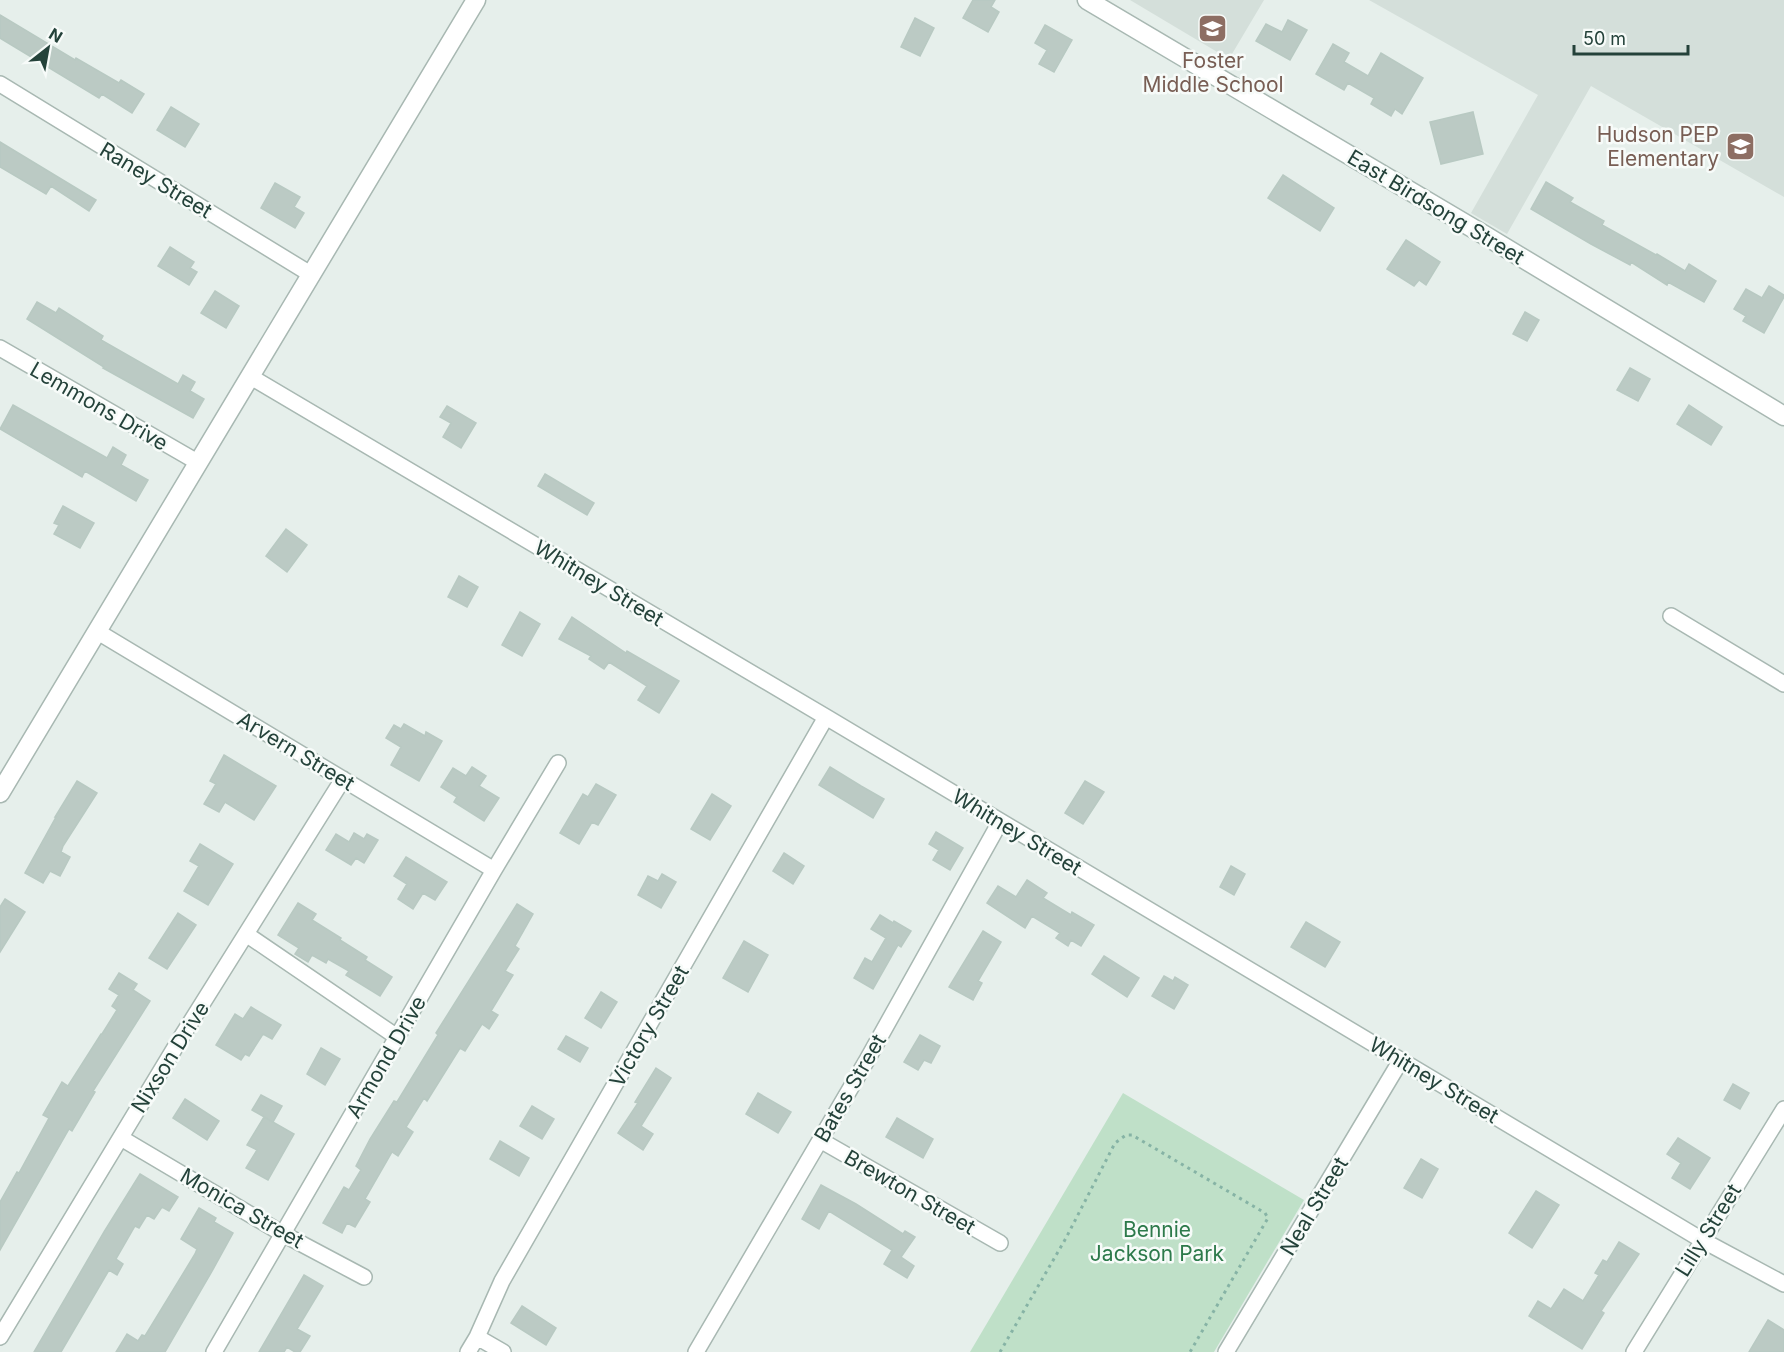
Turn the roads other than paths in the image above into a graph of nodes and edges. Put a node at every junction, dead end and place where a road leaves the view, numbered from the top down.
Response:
1 (476, 0) edge
2 (1087, 0) edge
3 (0, 84) edge
4 (312, 275) junction
5 (0, 348) edge
6 (251, 377) junction
7 (1784, 416) edge
8 (199, 463) junction
9 (1671, 616) dead end
10 (98, 632) junction
11 (1784, 684) edge
12 (826, 717) junction
13 (558, 763) dead end
14 (343, 779) junction
15 (0, 793) edge
16 (1000, 822) junction
17 (494, 870) junction
18 (246, 934) junction
19 (397, 1037) junction
20 (1401, 1060) junction
21 (1784, 1109) edge
22 (121, 1138) junction
23 (820, 1140) junction
24 (283, 1234) junction
25 (1702, 1240) junction
26 (1000, 1243) dead end
27 (364, 1277) dead end
28 (1784, 1284) edge
29 (0, 1337) edge
30 (477, 1337) junction
31 (214, 1352) edge
32 (468, 1352) edge
33 (503, 1352) edge
34 (696, 1352) edge
35 (1226, 1352) edge
36 (1634, 1352) edge

1 - 4 street
2 - 7 street, East Birdsong Street
3 - 4 street, Raney Street
4 - 6 street
5 - 8 street, Lemmons Drive
6 - 8 street
6 - 12 street, Whitney Street
8 - 10 street
9 - 11 street
10 - 14 street, Arvern Street
10 - 15 street
12 - 16 street, Whitney Street
12 - 30 street, Victory Street
13 - 17 street, Armond Drive
14 - 17 street, Arvern Street
14 - 18 street, Nixson Drive
16 - 20 street, Whitney Street
16 - 23 street, Bates Street
17 - 19 street, Armond Drive
18 - 19 street
18 - 22 street, Nixson Drive
19 - 24 street, Armond Drive
20 - 25 street, Whitney Street
20 - 35 street, Neal Street
21 - 25 street, Lilly Street
22 - 24 street, Monica Street
22 - 29 street, Nixson Drive
23 - 26 street, Brewton Street
23 - 34 street, Bates Street
24 - 27 street, Monica Street
24 - 31 street, Armond Drive
25 - 28 street, Whitney Street
25 - 36 street, Lilly Street
30 - 32 street, Victory Street
30 - 33 street

